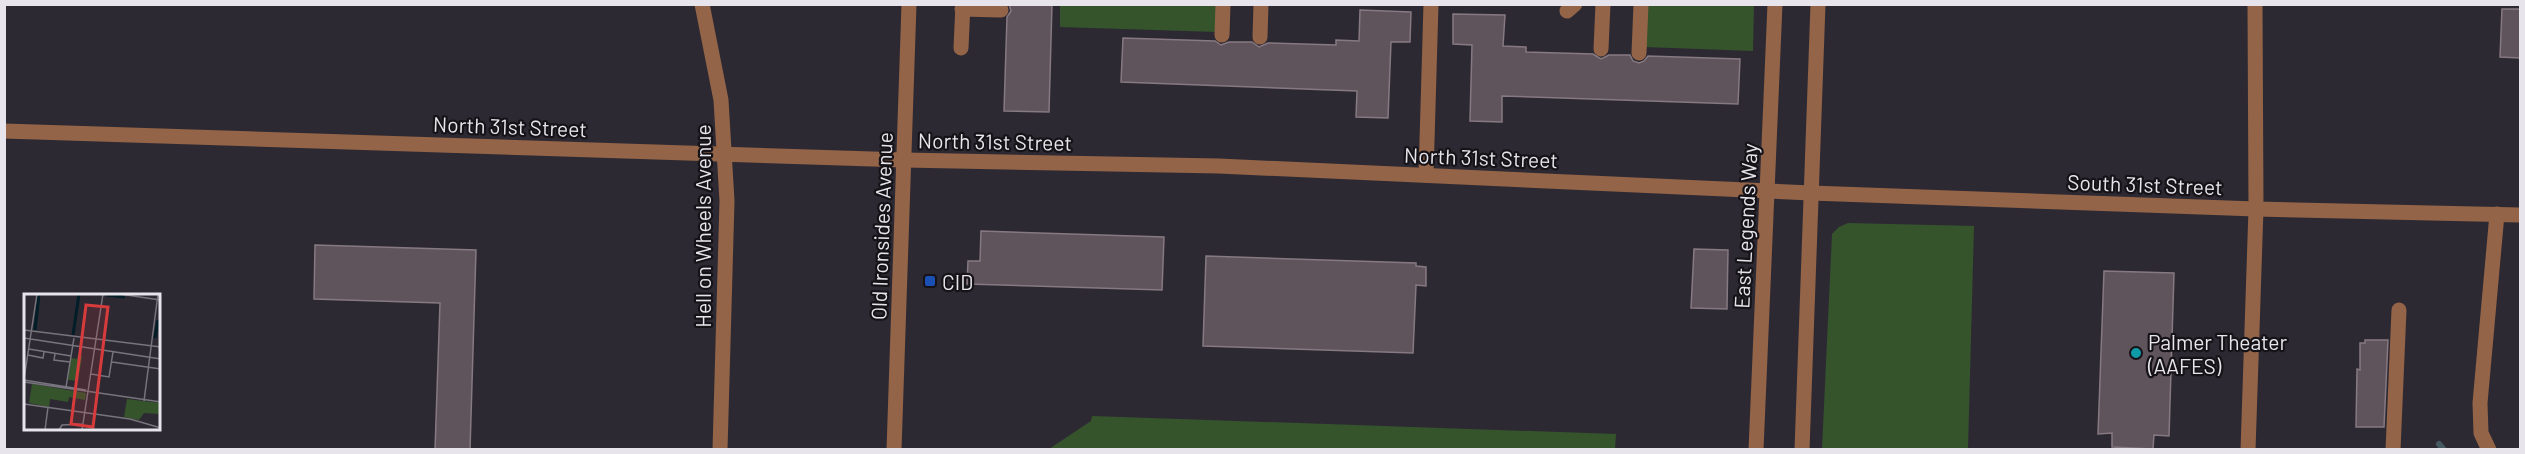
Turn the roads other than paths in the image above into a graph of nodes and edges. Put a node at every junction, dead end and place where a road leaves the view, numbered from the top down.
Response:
1 (702, 4) edge
2 (909, 4) edge
3 (1223, 4) edge
4 (1261, 4) edge
5 (1431, 4) edge
6 (1602, 4) edge
7 (1641, 4) edge
8 (1775, 4) edge
9 (1818, 4) edge
10 (2255, 4) edge
11 (962, 7) edge
12 (1001, 10) dead end
13 (1222, 35) dead end
14 (1260, 37) dead end
15 (961, 48) dead end
16 (1601, 49) dead end
17 (1639, 53) dead end
18 (4, 131) edge
19 (725, 154) junction
20 (904, 160) junction
21 (1426, 175) junction
22 (1769, 192) junction
23 (1811, 193) junction
24 (2256, 209) junction
25 (2497, 214) junction
26 (2520, 215) edge
27 (2399, 310) dead end
28 (720, 450) edge
29 (894, 450) edge
30 (1756, 450) edge
31 (1802, 450) edge
32 (2248, 450) edge
33 (2393, 450) edge
34 (2489, 450) edge

1 - 19 street, Hell on Wheels Avenue
2 - 20 street, Old Ironsides Avenue
3 - 13 street
4 - 14 street
5 - 21 street
6 - 16 street
7 - 17 street
8 - 22 street, East Legends Way
9 - 23 street
10 - 24 street
11 - 12 street
11 - 15 street
18 - 19 street, North 31st Street
19 - 20 street, North 31st Street
19 - 28 street, Hell on Wheels Avenue
20 - 21 street, North 31st Street
20 - 29 street, Old Ironsides Avenue
21 - 22 street, North 31st Street
22 - 23 street, South 31st Street
22 - 30 street, East Legends Way
23 - 24 street, South 31st Street
23 - 31 street
24 - 25 street, South 31st Street
24 - 32 street
25 - 26 street, South 31st Street
25 - 34 street
27 - 33 street

